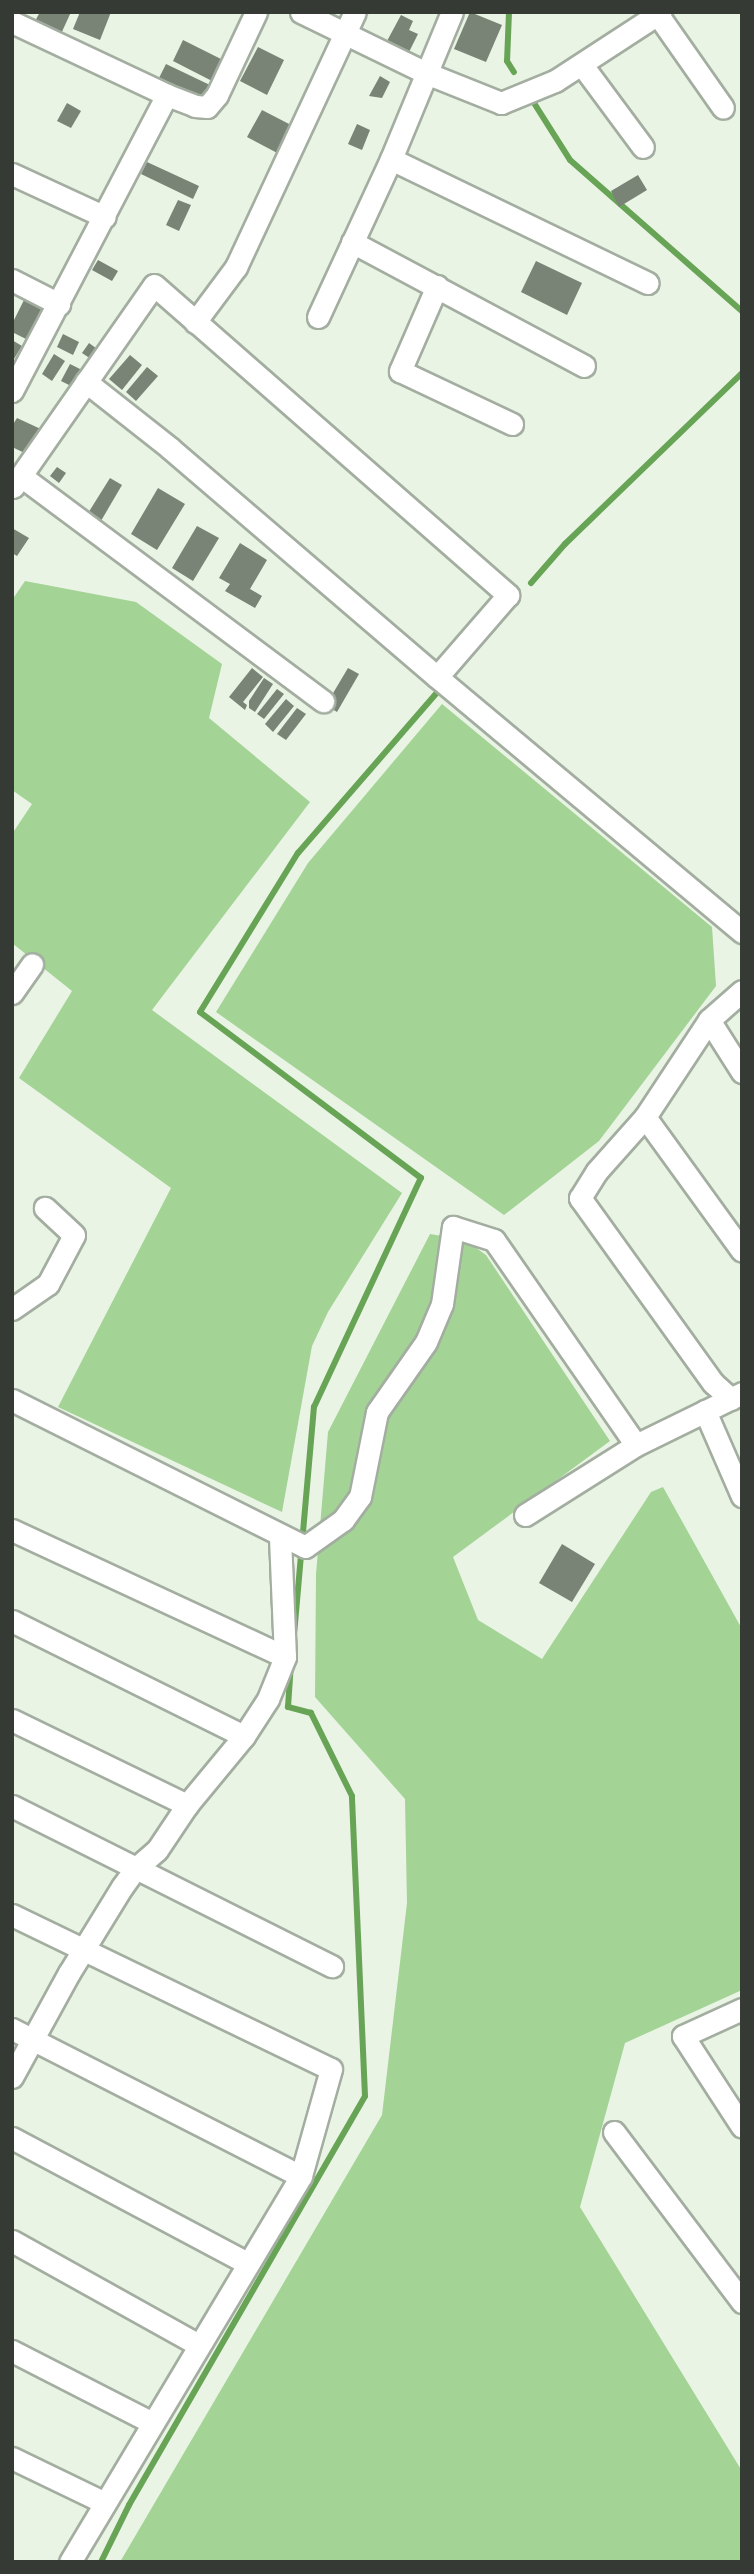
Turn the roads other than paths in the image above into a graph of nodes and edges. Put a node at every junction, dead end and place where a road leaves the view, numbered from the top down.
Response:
1 (256, 12) edge
2 (301, 12) edge
3 (452, 12) edge
4 (660, 13) edge
5 (12, 22) edge
6 (350, 22) edge
7 (582, 65) junction
8 (426, 73) junction
9 (167, 95) junction
10 (723, 108) dead end
11 (643, 147) dead end
12 (391, 159) junction
13 (12, 174) edge
14 (104, 217) junction
15 (352, 242) junction
16 (12, 280) edge
17 (648, 283) dead end
18 (437, 286) junction
19 (59, 304) junction
20 (318, 317) dead end
21 (195, 322) junction
22 (584, 366) dead end
23 (86, 382) junction
24 (14, 383) edge
25 (512, 425) dead end
26 (15, 484) edge
27 (437, 677) junction
28 (323, 701) dead end
29 (742, 932) edge
30 (32, 964) dead end
31 (742, 991) edge
32 (12, 993) edge
33 (709, 1020) junction
34 (742, 1072) edge
35 (645, 1117) junction
36 (44, 1208) dead end
37 (742, 1251) edge
38 (12, 1309) edge
39 (736, 1396) edge
40 (12, 1400) edge
41 (705, 1411) junction
42 (636, 1445) junction
43 (742, 1496) edge
44 (525, 1515) dead end
45 (12, 1530) edge
46 (293, 1542) junction
47 (12, 1620) edge
48 (285, 1657) junction
49 (12, 1720) edge
50 (244, 1737) junction
51 (187, 1805) junction
52 (12, 1806) edge
53 (135, 1869) junction
54 (12, 1915) edge
55 (83, 1950) junction
56 (332, 1966) dead end
57 (742, 2009) edge
58 (12, 2029) edge
59 (32, 2041) junction
60 (12, 2077) edge
61 (742, 2127) edge
62 (614, 2132) dead end
63 (12, 2138) edge
64 (301, 2176) junction
65 (12, 2241) edge
66 (247, 2263) junction
67 (742, 2302) edge
68 (199, 2345) junction
69 (12, 2350) edge
70 (153, 2423) junction
71 (12, 2458) edge
72 (105, 2504) junction
73 (70, 2562) edge

1 - 9 street
2 - 6 street
3 - 8 street
4 - 7 street
4 - 10 street
5 - 9 street
6 - 8 street
6 - 21 street
7 - 8 street
7 - 11 street
8 - 12 street
9 - 14 street
12 - 15 street
12 - 17 street
13 - 14 street
14 - 19 street
15 - 18 street
15 - 20 street
16 - 19 street
18 - 22 street
18 - 25 street
19 - 24 street
21 - 23 street
21 - 27 street
23 - 26 street
23 - 27 street
26 - 28 street
27 - 29 street
30 - 32 street
31 - 33 street
33 - 34 street
33 - 35 street
35 - 37 street
35 - 39 street
36 - 38 street
39 - 41 street
40 - 46 street
41 - 42 street
41 - 43 street
42 - 44 street
42 - 46 street
45 - 48 street
46 - 48 street
47 - 50 street
48 - 50 street
49 - 51 street
50 - 51 street
51 - 53 street
52 - 53 street
53 - 55 street
53 - 56 street
54 - 55 street
55 - 59 street
55 - 64 street
57 - 61 street
58 - 59 street
59 - 60 street
59 - 64 street
62 - 67 street
63 - 66 street
64 - 66 street
65 - 68 street
66 - 68 street
68 - 70 street
69 - 70 street
70 - 72 street
71 - 72 street
72 - 73 street

